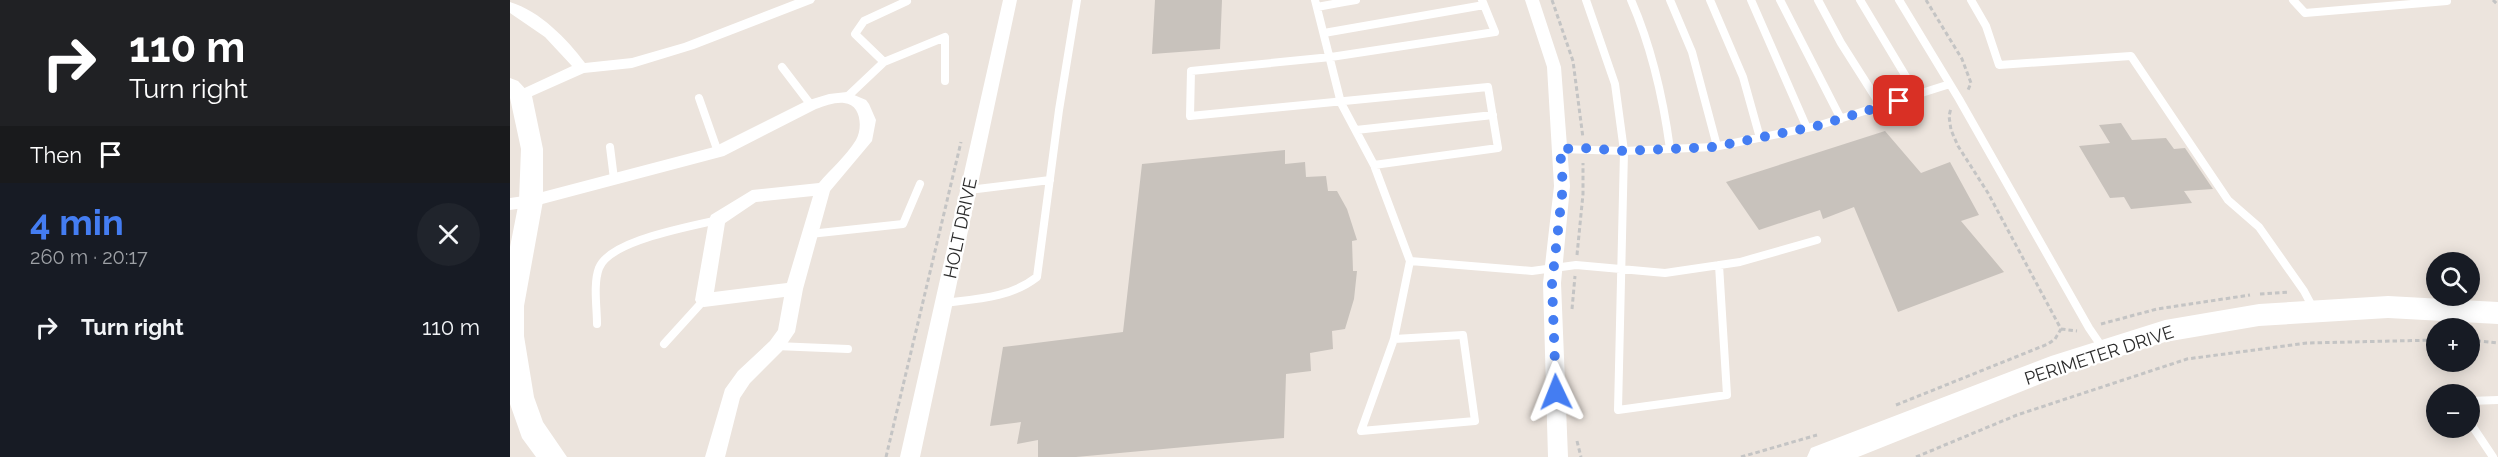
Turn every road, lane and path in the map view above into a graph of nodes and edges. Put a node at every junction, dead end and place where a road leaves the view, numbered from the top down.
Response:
1 (808, 0) edge
2 (1010, 0) edge
3 (1077, 0) edge
4 (1356, 0) edge
5 (1532, 0) edge
6 (1586, 0) edge
7 (1631, 0) edge
8 (1670, 0) edge
9 (1710, 0) edge
10 (1751, 0) edge
11 (1780, 0) edge
12 (1818, 0) edge
13 (1860, 0) edge
14 (1899, 0) edge
15 (1926, 0) edge
16 (1971, 0) edge
17 (2293, 0) edge
18 (2445, 0) edge
19 (2493, 0) edge
20 (907, 1) edge
21 (1344, 1) edge
22 (1483, 2) edge
23 (1316, 4) edge
24 (2498, 5) edge
25 (510, 7) edge
26 (1324, 33) junction
27 (1331, 57) junction
28 (884, 62) junction
29 (782, 67) dead end
30 (581, 68) junction
31 (945, 81) dead end
32 (1950, 84) junction
33 (516, 91) edge
34 (1917, 95) junction
35 (847, 97) junction
36 (699, 98) dead end
37 (1341, 99) junction
38 (1959, 99) junction
39 (811, 105) junction
40 (1881, 106) junction
41 (1492, 115) junction
42 (1841, 119) junction
43 (1807, 128) junction
44 (1356, 130) junction
45 (962, 135) dead end
46 (1760, 138) junction
47 (1717, 146) junction
48 (610, 147) dead end
49 (1560, 149) junction
50 (1670, 149) junction
51 (1624, 151) junction
52 (718, 152) junction
53 (1374, 165) junction
54 (614, 179) junction
55 (1050, 180) junction
56 (920, 184) dead end
57 (823, 189) junction
58 (969, 190) junction
59 (521, 203) edge
60 (510, 212) edge
61 (717, 220) junction
62 (810, 234) junction
63 (1817, 240) dead end
64 (1410, 261) junction
65 (1719, 265) junction
66 (1553, 267) junction
67 (1620, 269) junction
68 (794, 289) junction
69 (704, 300) junction
70 (944, 303) junction
71 (2315, 311) junction
72 (2498, 313) edge
73 (597, 324) dead end
74 (1394, 339) junction
75 (2426, 340) edge
76 (2480, 341) edge
77 (2498, 343) edge
78 (664, 345) dead end
79 (776, 346) junction
80 (848, 349) dead end
81 (2104, 350) junction
82 (2498, 400) edge
83 (2480, 401) edge
84 (1893, 406) dead end
85 (2480, 438) edge
86 (1821, 446) edge
87 (553, 457) edge
88 (715, 457) edge
89 (886, 457) edge
90 (910, 457) edge
91 (1558, 457) edge
92 (1741, 457) edge
93 (1916, 457) edge
94 (2493, 457) edge

1 - 30 street
2 - 58 street, HOLT DRIVE
3 - 55 lane
4 - 21 lane
5 - 49 street
6 - 51 lane
7 - 50 lane
8 - 47 lane
9 - 46 lane
10 - 43 lane
11 - 42 lane
12 - 40 lane
13 - 34 lane
14 - 32 lane
15 - 38 path
16 - 71 lane
17 - 18 lane
19 - 24 path
20 - 28 lane
21 - 23 lane
22 - 26 lane
22 - 27 lane
23 - 26 lane
25 - 30 street
26 - 27 lane
27 - 37 lane
27 - 37 lane
28 - 31 lane
28 - 35 lane
29 - 39 lane
30 - 33 street
32 - 34 lane
32 - 38 lane
33 - 59 main road
34 - 40 lane
35 - 39 street
35 - 57 street
36 - 52 lane
37 - 41 lane
37 - 44 lane
38 - 81 lane
38 - 84 path
39 - 52 street
40 - 42 lane
41 - 44 lane
41 - 53 lane
42 - 43 lane
43 - 46 lane
44 - 53 lane
45 - 89 path
46 - 47 lane
47 - 50 lane
48 - 54 lane
49 - 51 lane
49 - 66 street
50 - 51 lane
51 - 67 lane
52 - 54 street
53 - 64 lane
54 - 59 street
55 - 58 lane
55 - 70 lane
56 - 62 lane
57 - 61 street
57 - 62 street
58 - 70 street, HOLT DRIVE
59 - 60 street
59 - 87 main road
61 - 69 street
61 - 73 lane
62 - 68 street
63 - 65 lane
64 - 66 lane
64 - 74 lane
65 - 67 lane
65 - 67 lane
66 - 67 lane
66 - 91 street
68 - 69 street
68 - 79 street
69 - 78 lane
70 - 90 street, HOLT DRIVE
71 - 72 main road, PERIMETER DRIVE
71 - 81 main road, PERIMETER DRIVE
74 - 74 lane
75 - 93 path
76 - 77 path
79 - 80 lane
79 - 88 street
81 - 86 main road, PERIMETER DRIVE
82 - 83 lane
85 - 94 lane
86 - 92 path

